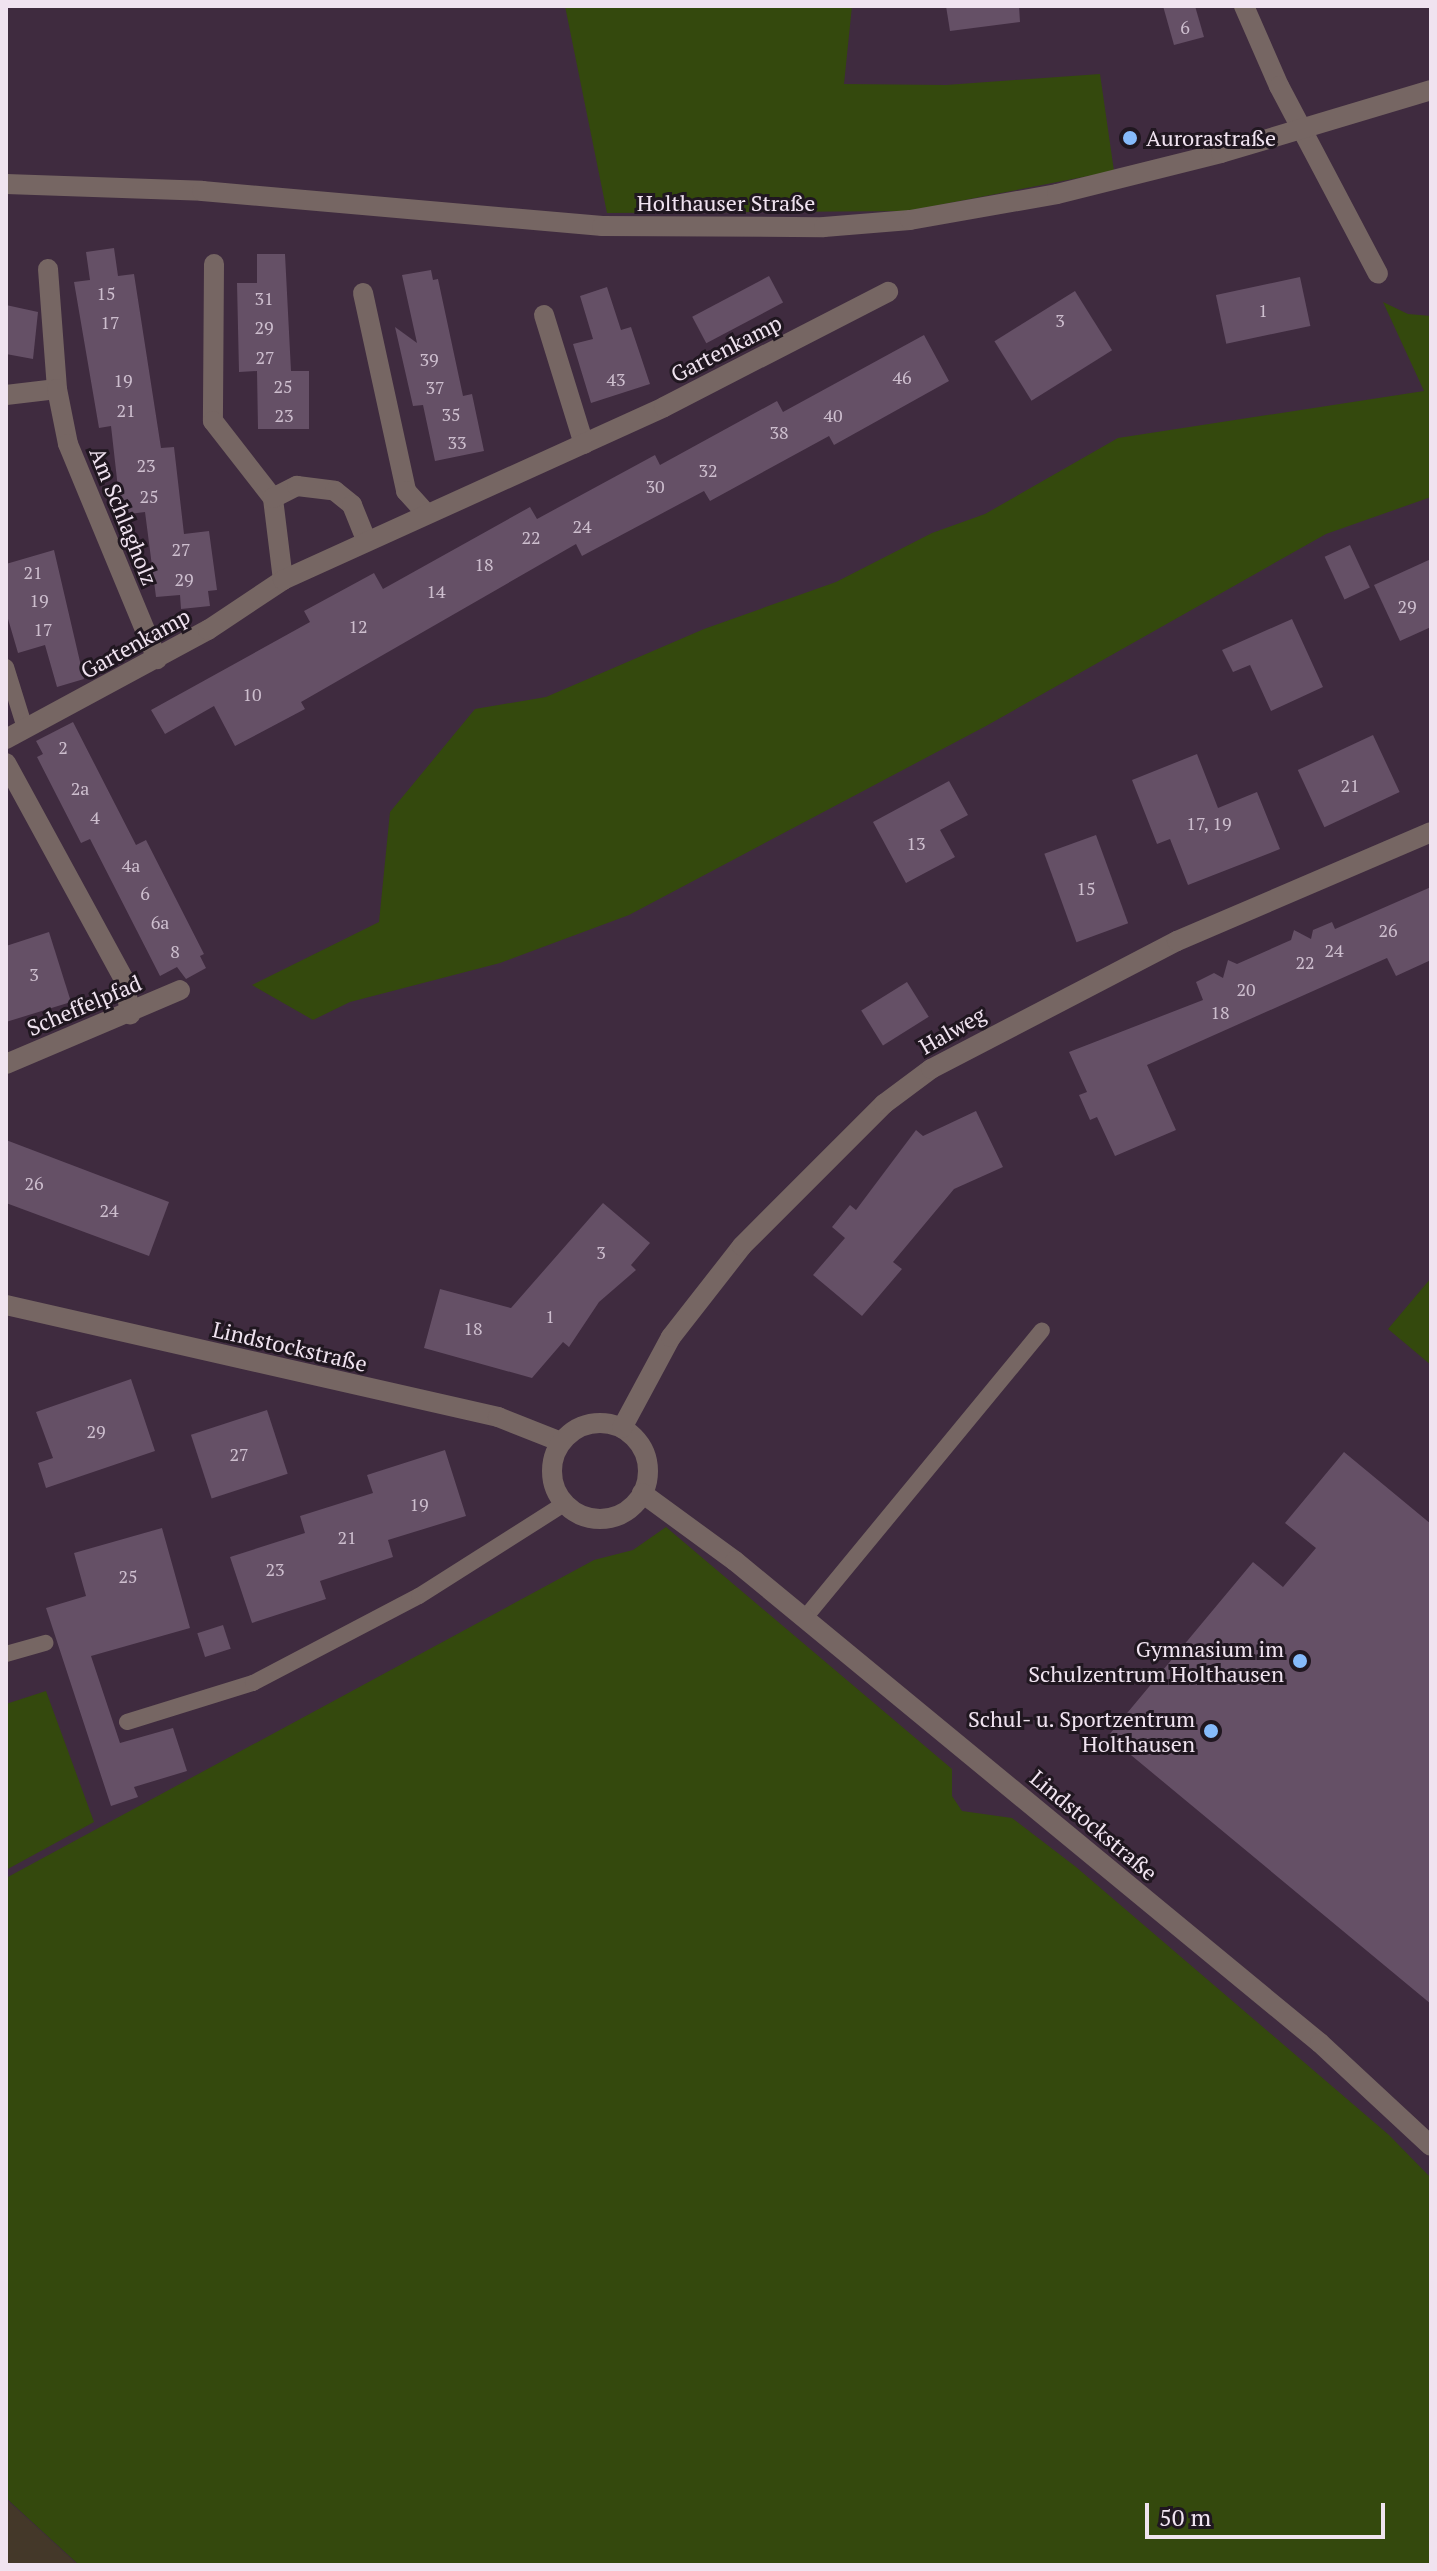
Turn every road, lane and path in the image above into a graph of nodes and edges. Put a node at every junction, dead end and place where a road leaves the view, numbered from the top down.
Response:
1 (1244, 6) edge
2 (1431, 90) edge
3 (1304, 129) junction
4 (6, 184) edge
5 (214, 264) dead end
6 (48, 269) dead end
7 (1378, 274) dead end
8 (888, 292) dead end
9 (363, 293) dead end
10 (544, 315) dead end
11 (57, 389) junction
12 (6, 395) edge
13 (584, 444) junction
14 (273, 498) junction
15 (427, 514) junction
16 (366, 539) junction
17 (283, 580) junction
18 (157, 659) junction
19 (6, 667) edge
20 (25, 728) junction
21 (6, 739) edge
22 (6, 763) edge
23 (1431, 832) edge
24 (180, 990) dead end
25 (130, 1014) junction
26 (6, 1064) edge
27 (6, 1305) edge
28 (1042, 1330) dead end
29 (622, 1428) junction
30 (561, 1442) junction
31 (642, 1493) junction
32 (564, 1504) junction
33 (804, 1619) junction
34 (45, 1643) dead end
35 (6, 1654) edge
36 (127, 1722) dead end
37 (1431, 2146) edge

1 - 3 street
2 - 3 street, Holthauser Straße
3 - 4 street, Holthauser Straße
3 - 7 street
5 - 14 street
6 - 11 street, Am Schlagholz
8 - 13 street, Gartenkamp
9 - 15 street
10 - 13 street
11 - 12 street
11 - 18 street, Am Schlagholz
13 - 15 street, Gartenkamp
14 - 16 street
14 - 17 street
15 - 16 street, Gartenkamp
16 - 17 street, Gartenkamp
17 - 18 street, Gartenkamp
18 - 20 street, Gartenkamp
19 - 20 lane
20 - 21 street, Gartenkamp
22 - 25 street
23 - 29 street, Halweg
24 - 25 street, Scheffelpfad
25 - 26 street, Scheffelpfad
27 - 30 street, Lindstockstraße
28 - 33 lane
29 - 30 street
29 - 31 street
30 - 32 street
31 - 32 street
31 - 33 street, Lindstockstraße
32 - 36 lane
33 - 37 street, Lindstockstraße
34 - 35 lane

